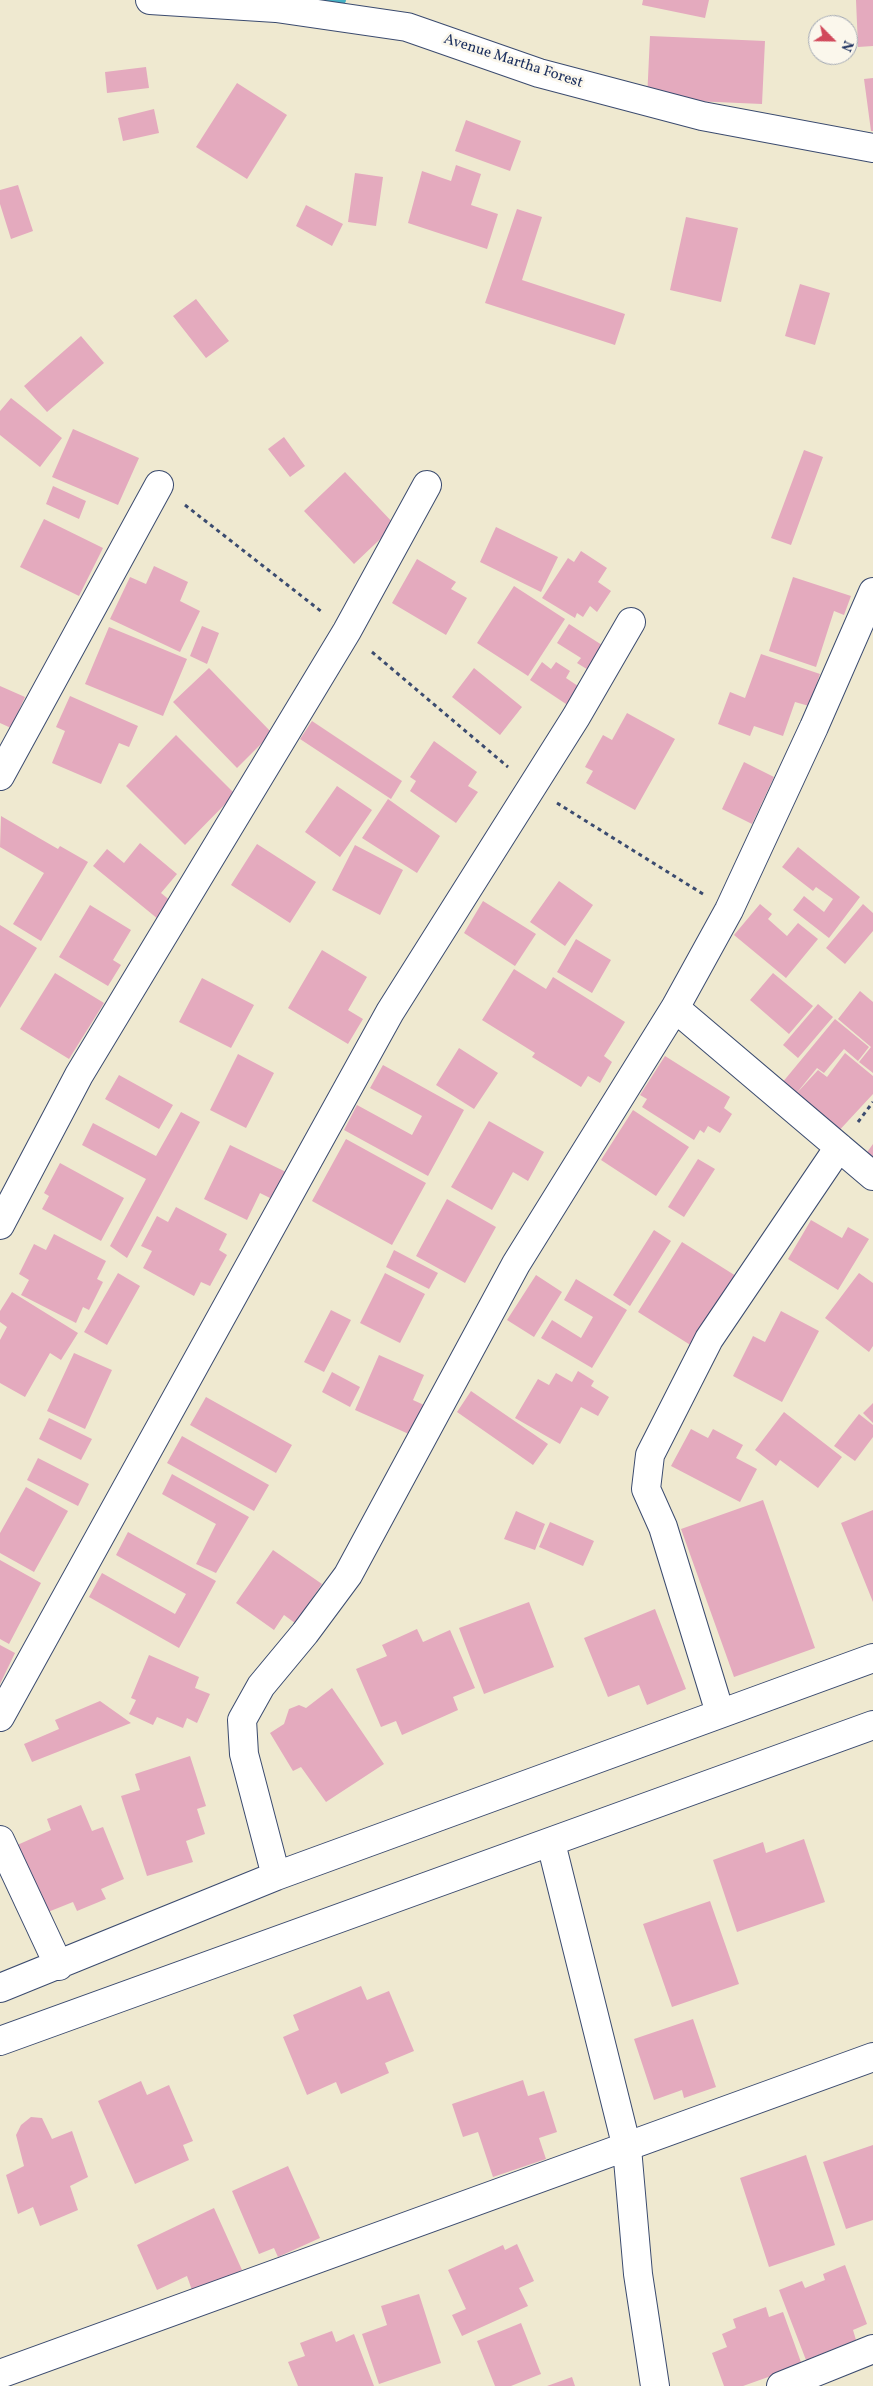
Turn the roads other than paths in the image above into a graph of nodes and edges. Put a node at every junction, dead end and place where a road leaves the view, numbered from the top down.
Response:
1 (150, 0) edge
2 (873, 148) edge
3 (158, 485) road end
4 (427, 485) dead end
5 (871, 601) edge
6 (632, 622) dead end
7 (0, 776) edge
8 (675, 1008) junction
9 (839, 1147) junction
10 (873, 1176) edge
11 (0, 1225) edge
12 (873, 1658) edge
13 (720, 1713) junction
14 (0, 1716) edge
15 (873, 1725) edge
16 (0, 1840) edge
17 (551, 1843) junction
18 (276, 1876) junction
19 (59, 1966) junction
20 (0, 1988) edge
21 (0, 2041) edge
22 (873, 2057) edge
23 (627, 2148) junction
24 (873, 2349) edge
25 (0, 2374) edge
26 (655, 2386) edge
27 (781, 2386) edge

1 - 2 street, Avenue Martha Forest
3 - 7 street
4 - 11 street
5 - 8 street
6 - 14 street
8 - 9 street
8 - 18 street
9 - 10 street
9 - 13 street
12 - 13 street
13 - 18 street
15 - 17 street
16 - 19 street
17 - 21 street
17 - 23 street
18 - 19 street
19 - 20 street
22 - 23 street
23 - 25 street
23 - 26 street
24 - 27 street

